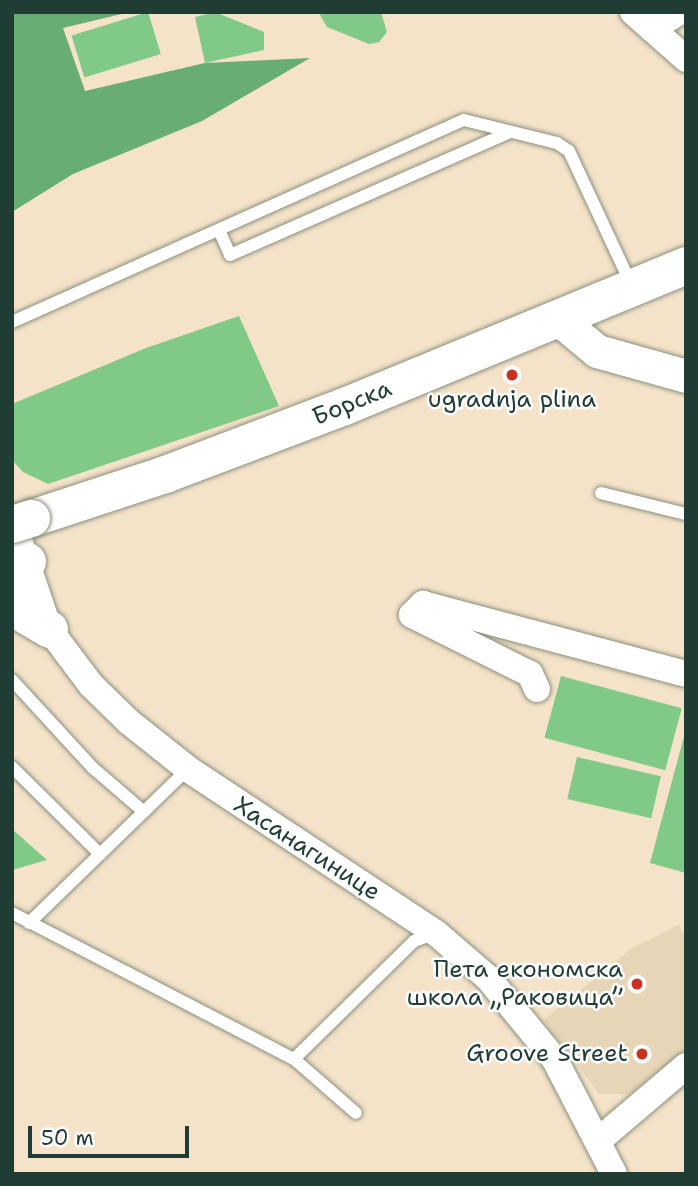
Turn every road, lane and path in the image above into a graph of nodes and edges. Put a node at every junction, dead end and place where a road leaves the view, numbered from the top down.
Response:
1 (679, 12) edge
2 (643, 21) edge
3 (686, 59) edge
4 (510, 132) junction
5 (219, 230) junction
6 (686, 265) edge
7 (633, 288) junction
8 (558, 318) junction
9 (12, 322) edge
10 (686, 376) edge
11 (601, 493) dead end
12 (686, 514) edge
13 (18, 520) edge
14 (20, 574) edge
15 (12, 607) edge
16 (49, 629) junction
17 (686, 674) edge
18 (12, 680) edge
19 (537, 689) dead end
20 (12, 767) edge
21 (188, 769) junction
22 (144, 812) junction
23 (100, 854) junction
24 (12, 913) edge
25 (29, 923) junction
26 (436, 933) junction
27 (295, 1059) junction
28 (686, 1066) edge
29 (356, 1113) dead end
30 (599, 1140) junction
31 (614, 1174) edge

1 - 2 street
2 - 3 street
4 - 5 lane
4 - 5 lane
4 - 7 lane
5 - 9 lane
6 - 7 main road, Борска
7 - 8 main road, Борска
8 - 10 street
8 - 13 main road, Борска
11 - 12 lane
13 - 14 street, Хасанагинице
14 - 16 street, Хасанагинице
15 - 16 main road
16 - 21 street, Хасанагинице
17 - 19 street
18 - 22 lane
20 - 23 lane
21 - 22 lane
21 - 26 street, Хасанагинице
22 - 23 lane
23 - 25 lane
24 - 25 lane
25 - 27 lane
26 - 27 lane
26 - 30 street, Хасанагинице
27 - 29 lane
28 - 30 street
30 - 31 street, Хасанагинице

